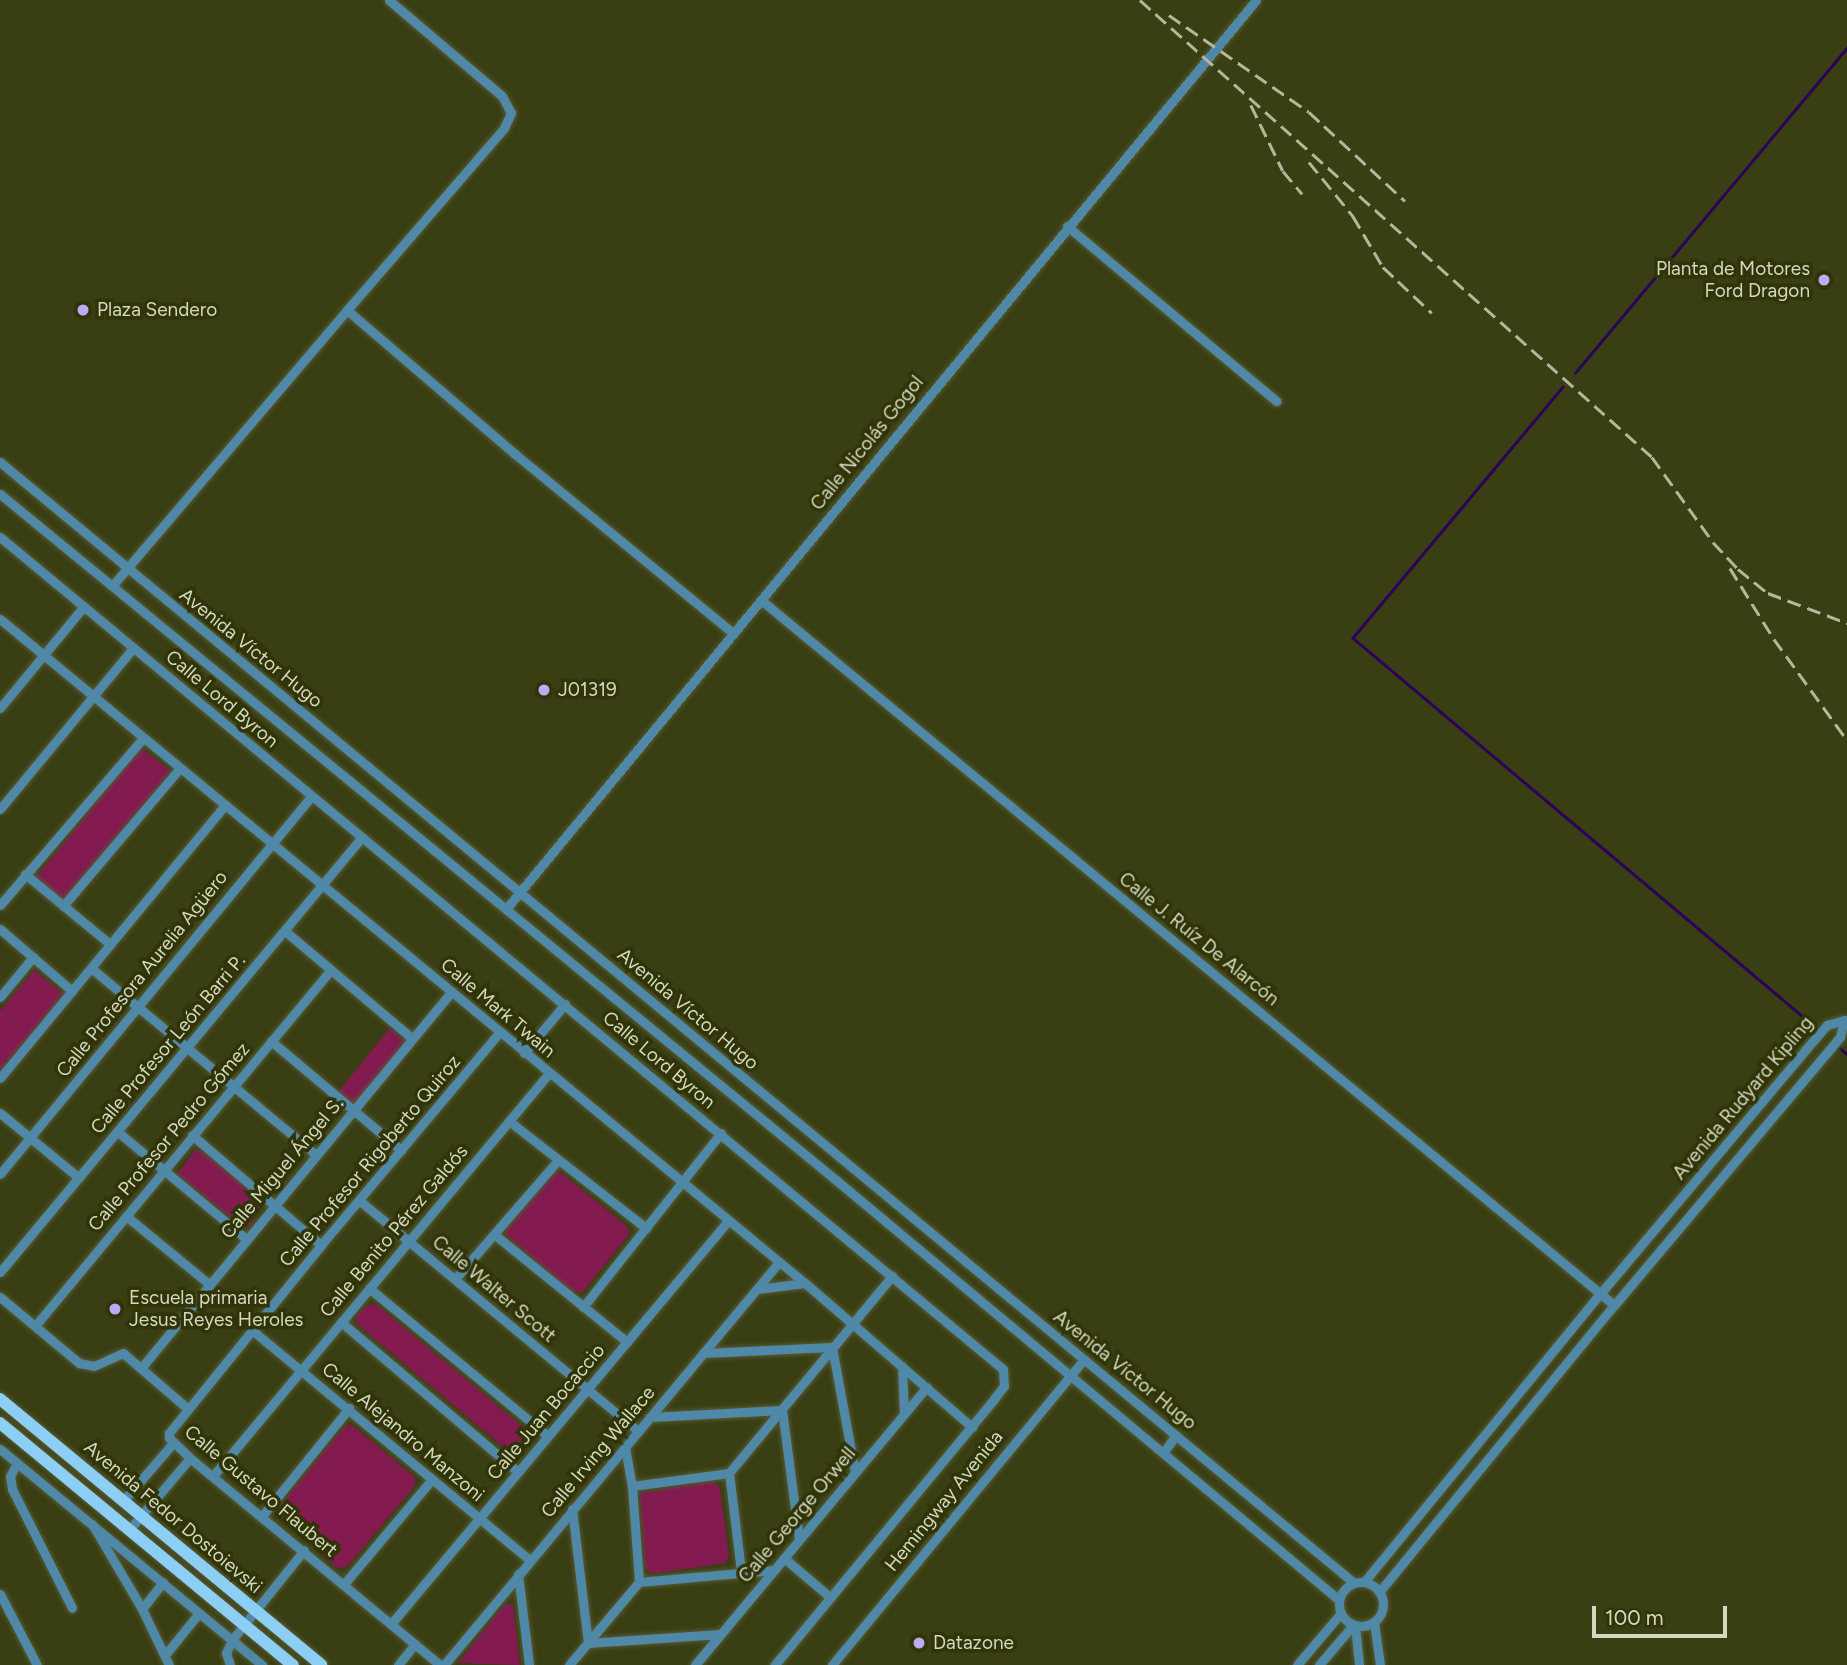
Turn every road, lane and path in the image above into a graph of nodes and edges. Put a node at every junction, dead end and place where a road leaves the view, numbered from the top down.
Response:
1 (389, 0) edge
2 (1256, 0) edge
3 (1067, 226) junction
4 (347, 310) junction
5 (1276, 401) dead end
6 (0, 462) edge
7 (0, 494) edge
8 (0, 537) edge
9 (127, 568) junction
10 (113, 585) junction
11 (761, 600) junction
12 (84, 606) junction
13 (0, 619) edge
14 (734, 634) junction
15 (133, 648) junction
16 (43, 656) junction
17 (94, 697) junction
18 (0, 708) edge
19 (143, 738) junction
20 (180, 768) junction
21 (312, 796) junction
22 (225, 805) junction
23 (0, 809) edge
24 (362, 837) junction
25 (271, 844) junction
26 (25, 874) junction
27 (322, 886) junction
28 (521, 892) junction
29 (4, 893) edge
30 (0, 905) edge
31 (64, 906) junction
32 (506, 909) junction
33 (0, 929) edge
34 (285, 931) junction
35 (110, 944) junction
36 (33, 957) junction
37 (91, 968) junction
38 (330, 971) junction
39 (72, 991) junction
40 (451, 992) junction
41 (0, 998) edge
42 (565, 1004) junction
43 (138, 1008) junction
44 (499, 1033) junction
45 (413, 1039) junction
46 (271, 1041) junction
47 (187, 1048) junction
48 (1807, 1049) junction
49 (524, 1053) junction
50 (1820, 1060) junction
51 (549, 1073) junction
52 (0, 1078) edge
53 (233, 1086) junction
54 (354, 1111) junction
55 (0, 1113) edge
56 (509, 1121) junction
57 (118, 1132) junction
58 (721, 1133) junction
59 (192, 1135) junction
60 (30, 1138) junction
61 (401, 1150) junction
62 (316, 1155) junction
63 (558, 1160) junction
64 (164, 1170) junction
65 (0, 1174) edge
66 (79, 1178) junction
67 (682, 1183) junction
68 (360, 1201) junction
69 (275, 1205) junction
70 (126, 1216) junction
71 (728, 1221) junction
72 (646, 1228) junction
73 (495, 1235) junction
74 (245, 1238) junction
75 (408, 1240) junction
76 (321, 1245) junction
77 (779, 1262) junction
78 (0, 1272) edge
79 (892, 1276) junction
80 (455, 1279) junction
81 (208, 1283) junction
82 (804, 1283) junction
83 (369, 1288) junction
84 (757, 1289) junction
85 (1600, 1294) junction
86 (0, 1297) edge
87 (1614, 1305) junction
88 (583, 1307) junction
89 (341, 1322) junction
90 (851, 1324) junction
91 (35, 1326) junction
92 (253, 1331) junction
93 (626, 1342) junction
94 (832, 1348) junction
95 (703, 1353) junction
96 (1083, 1360) junction
97 (902, 1366) junction
98 (142, 1367) junction
99 (302, 1369) junction
100 (1070, 1375) junction
101 (927, 1387) junction
102 (587, 1389) junction
103 (0, 1399) edge
104 (187, 1408) junction
105 (349, 1408) junction
106 (782, 1410) junction
107 (904, 1414) junction
108 (650, 1417) junction
109 (0, 1423) edge
110 (972, 1427) junction
111 (638, 1431) junction
112 (547, 1435) junction
113 (1176, 1435) junction
114 (173, 1443) junction
115 (625, 1447) junction
116 (0, 1449) edge
117 (1163, 1453) junction
118 (190, 1458) junction
119 (17, 1463) junction
120 (518, 1472) junction
121 (855, 1472) junction
122 (729, 1473) junction
123 (213, 1476) junction
124 (432, 1479) junction
125 (632, 1486) junction
126 (123, 1501) junction
127 (572, 1509) junction
128 (141, 1516) junction
129 (262, 1516) junction
130 (89, 1520) junction
131 (480, 1520) junction
132 (129, 1530) junction
133 (799, 1539) junction
134 (304, 1550) junction
135 (784, 1558) junction
136 (530, 1560) junction
137 (774, 1570) junction
138 (741, 1571) junction
139 (518, 1574) junction
140 (163, 1582) junction
141 (639, 1582) junction
142 (1359, 1583) junction
143 (344, 1584) junction
144 (1379, 1592) junction
145 (0, 1594) edge
146 (830, 1597) junction
147 (1339, 1600) junction
148 (72, 1608) dead end
149 (142, 1609) junction
150 (256, 1611) junction
151 (199, 1613) junction
152 (1341, 1613) junction
153 (1374, 1622) junction
154 (244, 1625) junction
155 (391, 1625) junction
156 (1354, 1625) junction
157 (720, 1634) junction
158 (232, 1640) junction
159 (588, 1643) junction
160 (415, 1644) junction
161 (167, 1660) edge
162 (37, 1665) edge
163 (230, 1665) edge
164 (262, 1665) edge
165 (293, 1665) edge
166 (321, 1665) edge
167 (398, 1665) edge
168 (442, 1665) edge
169 (528, 1665) edge
170 (569, 1665) edge
171 (695, 1665) edge
172 (775, 1665) edge
173 (832, 1665) edge
174 (1297, 1665) edge
175 (1319, 1665) edge
176 (1359, 1665) edge
177 (1380, 1665) edge

1 - 4 street
2 - 3 street, Calle Nicolás Gogol
3 - 5 street
3 - 11 street, Calle Nicolás Gogol
4 - 9 street
4 - 14 street
6 - 9 street, Avenida Víctor Hugo
7 - 10 street, Avenida Víctor Hugo
8 - 12 street, Calle Lord Byron
9 - 10 street
9 - 28 street, Avenida Víctor Hugo
10 - 32 street, Avenida Víctor Hugo
11 - 14 street, Calle Nicolás Gogol
11 - 85 street, Calle J. Ruíz De Alarcón
12 - 15 street, Calle Lord Byron
12 - 16 street
13 - 16 street, Calle Mark Twain
14 - 28 street, Calle Nicolás Gogol
15 - 17 street
15 - 21 street, Calle Lord Byron
16 - 17 street, Calle Mark Twain
16 - 18 street
17 - 19 street, Calle Mark Twain
17 - 23 street
19 - 20 street, Calle Mark Twain
19 - 26 street
20 - 22 street, Calle Mark Twain
20 - 31 street
21 - 24 street, Calle Lord Byron
21 - 25 street, Calle Profesora Aurelia Agüero
22 - 25 street, Calle Mark Twain
22 - 35 street
24 - 27 street, Calle Profesor León Barri P.
24 - 42 street, Calle Lord Byron
25 - 27 street, Calle Mark Twain
25 - 43 street, Calle Profesora Aurelia Agüero
26 - 29 street
26 - 31 street
27 - 34 street, Calle Profesor León Barri P.
27 - 40 street, Calle Mark Twain
28 - 32 street, Calle Nicolás Gogol
28 - 96 street, Avenida Víctor Hugo
29 - 30 street
31 - 35 street
32 - 100 street, Avenida Víctor Hugo
33 - 36 street
34 - 38 street
34 - 47 street, Calle Profesor León Barri P.
35 - 37 street
36 - 39 street
36 - 41 street
37 - 39 street
37 - 43 street
38 - 45 street
38 - 46 street, Calle Profesor Pedro Gómez
39 - 52 street
40 - 44 street, Calle Mark Twain
40 - 45 street, Calle Miguel Ángel S.
42 - 49 street
42 - 58 street, Calle Lord Byron
43 - 47 street
43 - 60 street, Calle Profesora Aurelia Agüero
44 - 49 street, Calle Mark Twain
44 - 61 street, Calle Profesor Rigoberto Quiroz
45 - 54 street, Calle Miguel Ángel S.
46 - 53 street, Calle Profesor Pedro Gómez
46 - 54 street
47 - 53 street
47 - 57 street, Calle Profesor León Barri P.
48 - 50 street
48 - 50 street, Avenida Rudyard Kipling
48 - 85 street, Avenida Rudyard Kipling
49 - 51 street, Calle Mark Twain
50 - 87 street, Avenida Rudyard Kipling
51 - 56 street, Calle Benito Pérez Galdós
51 - 67 street, Calle Mark Twain
53 - 59 street, Calle Profesor Pedro Gómez
53 - 62 street
54 - 61 street
54 - 62 street, Calle Miguel Ángel S.
55 - 60 street
56 - 63 street
56 - 75 street, Calle Benito Pérez Galdós
57 - 64 street
57 - 66 street, Calle Profesor León Barri P.
58 - 67 street
58 - 79 street, Calle Lord Byron
59 - 64 street, Calle Profesor Pedro Gómez
59 - 69 street
60 - 65 street, Calle Profesora Aurelia Agüero
60 - 66 street
61 - 68 street, Calle Profesor Rigoberto Quiroz
62 - 69 street, Calle Miguel Ángel S.
63 - 72 street
63 - 73 street
64 - 70 street, Calle Profesor Pedro Gómez
64 - 74 street
66 - 78 street, Calle Profesor León Barri P.
67 - 71 street, Calle Mark Twain
67 - 72 street
68 - 75 street, Calle Walter Scott
68 - 76 street, Calle Profesor Rigoberto Quiroz
69 - 74 street, Calle Miguel Ángel S.
69 - 76 street
70 - 81 street
70 - 91 street, Calle Profesor Pedro Gómez
71 - 77 street, Calle Mark Twain
71 - 93 street, Calle Juan Bocaccio
72 - 88 street
73 - 80 street
73 - 88 street
74 - 81 street, Calle Miguel Ángel S.
75 - 80 street, Calle Walter Scott
75 - 83 street, Calle Benito Pérez Galdós
76 - 92 street, Calle Profesor Rigoberto Quiroz
77 - 82 street, Calle Mark Twain
77 - 84 street, Calle Irving Wallace
79 - 90 street
79 - 110 street, Calle Lord Byron
80 - 102 street, Calle Walter Scott
81 - 98 street, Calle Miguel Ángel S.
82 - 84 street
82 - 90 street, Calle Mark Twain
83 - 89 street, Calle Benito Pérez Galdós
83 - 112 street
84 - 95 street, Calle Irving Wallace
85 - 87 street, Calle J. Ruíz De Alarcón
85 - 142 street, Avenida Rudyard Kipling
86 - 91 street, Calle Gustavo Flaubert
87 - 144 street, Avenida Rudyard Kipling
88 - 93 street
89 - 99 street, Calle Benito Pérez Galdós
89 - 120 street
90 - 94 street
90 - 97 street, Calle Mark Twain
91 - 98 street, Calle Gustavo Flaubert
92 - 99 street, Calle Alejandro Manzoni
92 - 104 street, Calle Profesor Rigoberto Quiroz
93 - 102 street, Calle Juan Bocaccio
94 - 95 street
94 - 106 street
94 - 121 street
95 - 108 street, Calle Irving Wallace
96 - 100 street, Hemingway Avenida
96 - 113 street, Avenida Víctor Hugo
97 - 101 street, Calle Mark Twain
97 - 107 street
98 - 104 street, Calle Gustavo Flaubert
99 - 105 street, Calle Alejandro Manzoni
99 - 123 street, Calle Benito Pérez Galdós
100 - 117 street, Avenida Víctor Hugo
100 - 173 street, Hemingway Avenida
101 - 107 street, Calle George Orwell
101 - 110 street, Calle Mark Twain
102 - 111 street, Calle Walter Scott
102 - 112 street, Calle Juan Bocaccio
103 - 126 main road, Avenida Fedor Dostoievski
104 - 114 street, Calle Gustavo Flaubert
105 - 124 street, Calle Alejandro Manzoni
105 - 129 street
106 - 108 street
106 - 122 street
106 - 133 street
107 - 121 street, Calle George Orwell
108 - 111 street, Calle Irving Wallace
109 - 132 main road, Avenida Fedor Dostoievski
110 - 146 street, Calle Lord Byron
111 - 115 street, Calle Irving Wallace
112 - 120 street, Calle Juan Bocaccio
113 - 117 street
113 - 142 street, Avenida Víctor Hugo
114 - 118 street, Calle Gustavo Flaubert
114 - 126 street
115 - 125 street
115 - 127 street, Calle Irving Wallace
116 - 119 street
117 - 147 street, Avenida Víctor Hugo
118 - 123 street, Calle Gustavo Flaubert
118 - 128 street
119 - 130 street
119 - 148 street
120 - 131 street, Calle Juan Bocaccio
121 - 133 street, Calle George Orwell
122 - 125 street
122 - 138 street
123 - 129 street, Calle Gustavo Flaubert
124 - 131 street, Calle Alejandro Manzoni
124 - 143 street
125 - 141 street
126 - 128 main road, Avenida Fedor Dostoievski
127 - 136 street, Calle Irving Wallace
127 - 159 street
128 - 132 street
128 - 150 main road, Avenida Fedor Dostoievski
129 - 134 street, Calle Gustavo Flaubert
130 - 140 street
130 - 149 street
131 - 136 street, Calle Alejandro Manzoni
131 - 155 street, Calle Juan Bocaccio
132 - 154 main road, Avenida Fedor Dostoievski
133 - 135 street, Calle George Orwell
134 - 143 street, Calle Gustavo Flaubert
134 - 150 street
135 - 137 street, Calle George Orwell
135 - 146 street
136 - 139 street, Calle Irving Wallace
137 - 138 street
137 - 157 street, Calle George Orwell
138 - 141 street
139 - 168 street, Calle Irving Wallace
139 - 169 street
140 - 149 street
140 - 151 street
141 - 159 street
142 - 144 street
142 - 147 street
143 - 155 street, Calle Gustavo Flaubert
144 - 153 street
145 - 162 street
146 - 172 street, Calle Lord Byron
147 - 152 street
149 - 161 street
150 - 154 street
150 - 166 main road, Avenida Fedor Dostoievski
151 - 158 street
151 - 161 street
152 - 156 street
152 - 174 street
153 - 156 street
153 - 177 street
154 - 158 street
154 - 165 main road, Avenida Fedor Dostoievski
155 - 160 street, Calle Gustavo Flaubert
156 - 175 street
156 - 176 street
157 - 159 street
157 - 171 street, Calle George Orwell
158 - 163 street
158 - 164 street
159 - 170 street
160 - 167 street
160 - 168 street, Calle Gustavo Flaubert

